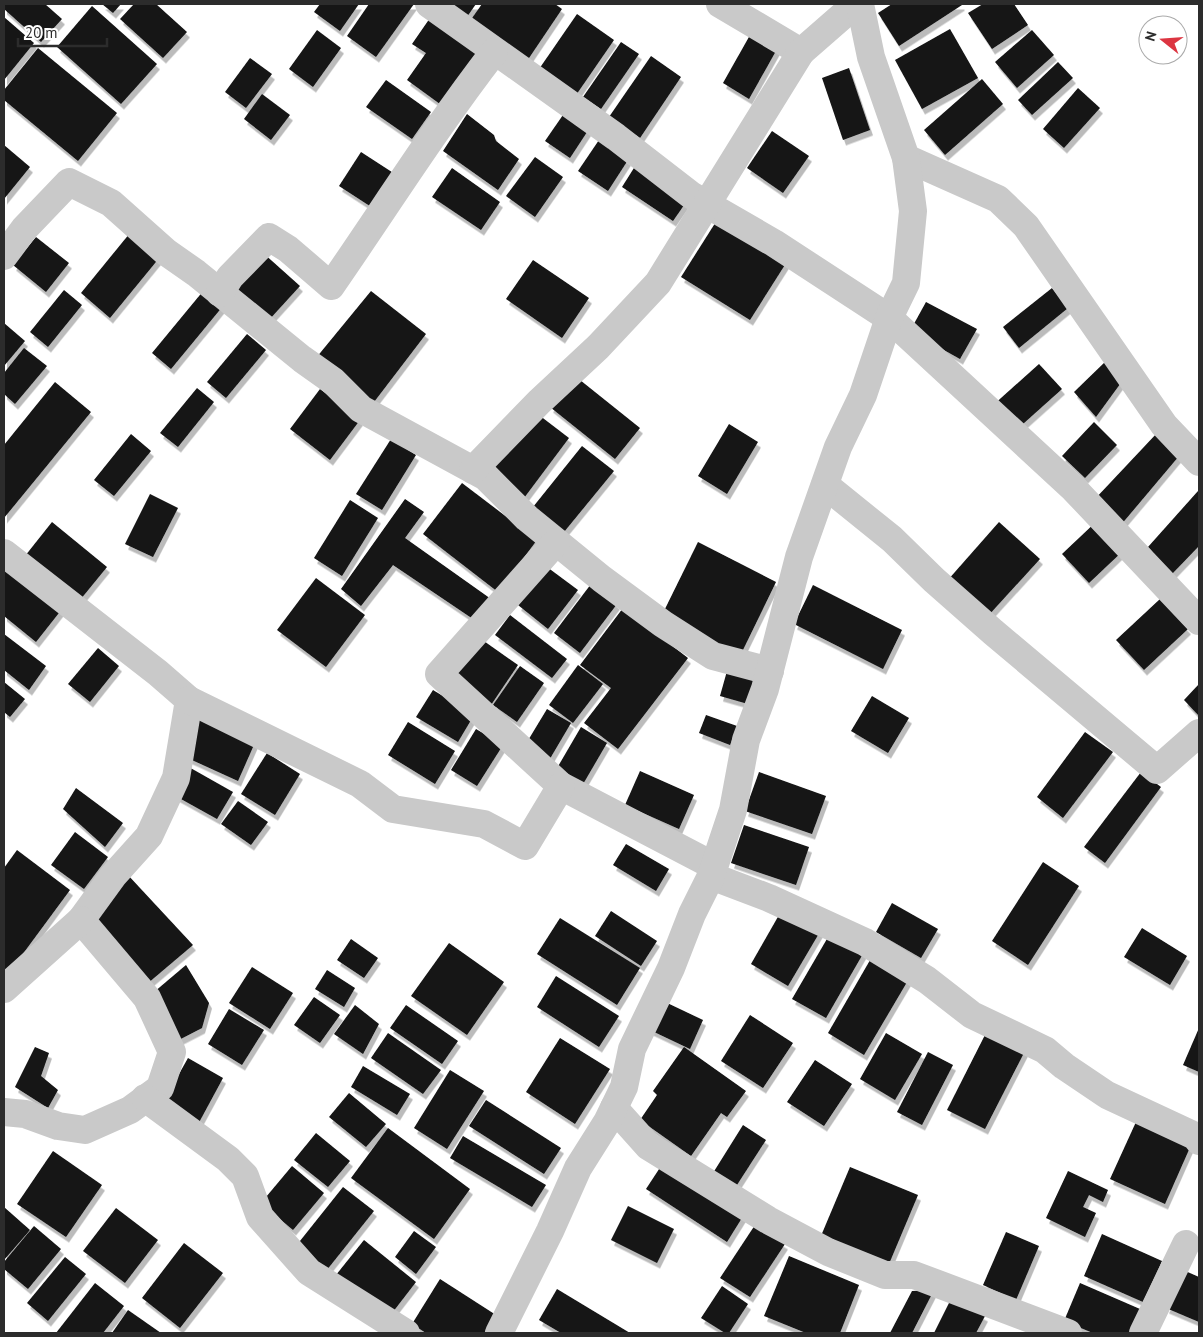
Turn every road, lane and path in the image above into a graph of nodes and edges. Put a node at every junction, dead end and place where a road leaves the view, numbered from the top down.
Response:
1 (429, 4) edge
2 (720, 4) edge
3 (856, 4) edge
4 (860, 4) edge
5 (494, 52) junction
6 (801, 52) junction
7 (906, 158) junction
8 (706, 203) junction
9 (8, 241) edge
10 (220, 293) junction
11 (889, 318) junction
12 (1199, 462) edge
13 (473, 470) junction
14 (825, 485) junction
15 (556, 542) junction
16 (4, 553) edge
17 (1199, 621) edge
18 (770, 671) junction
19 (189, 700) junction
20 (1199, 733) edge
21 (561, 786) junction
22 (712, 871) junction
23 (81, 920) junction
24 (4, 989) edge
25 (145, 1098) junction
26 (614, 1108) junction
27 (4, 1112) edge
28 (1199, 1141) edge
29 (1186, 1244) dead end
30 (406, 1333) edge
31 (499, 1333) edge
32 (1068, 1333) edge
33 (1143, 1333) edge

1 - 5 street
2 - 6 street
3 - 6 street
4 - 7 street
5 - 8 street
5 - 10 street
6 - 8 street
7 - 11 street
7 - 12 street
8 - 11 street
8 - 13 street
9 - 10 street
10 - 13 street
11 - 14 street
11 - 17 street
13 - 15 street
14 - 18 street
14 - 20 street
15 - 18 street
15 - 21 street
16 - 19 street
18 - 22 street
19 - 21 street
19 - 23 street
21 - 22 street
22 - 26 street
22 - 28 street
23 - 24 street
23 - 25 street
25 - 27 street
25 - 30 street
26 - 31 street
26 - 32 street
29 - 33 street

